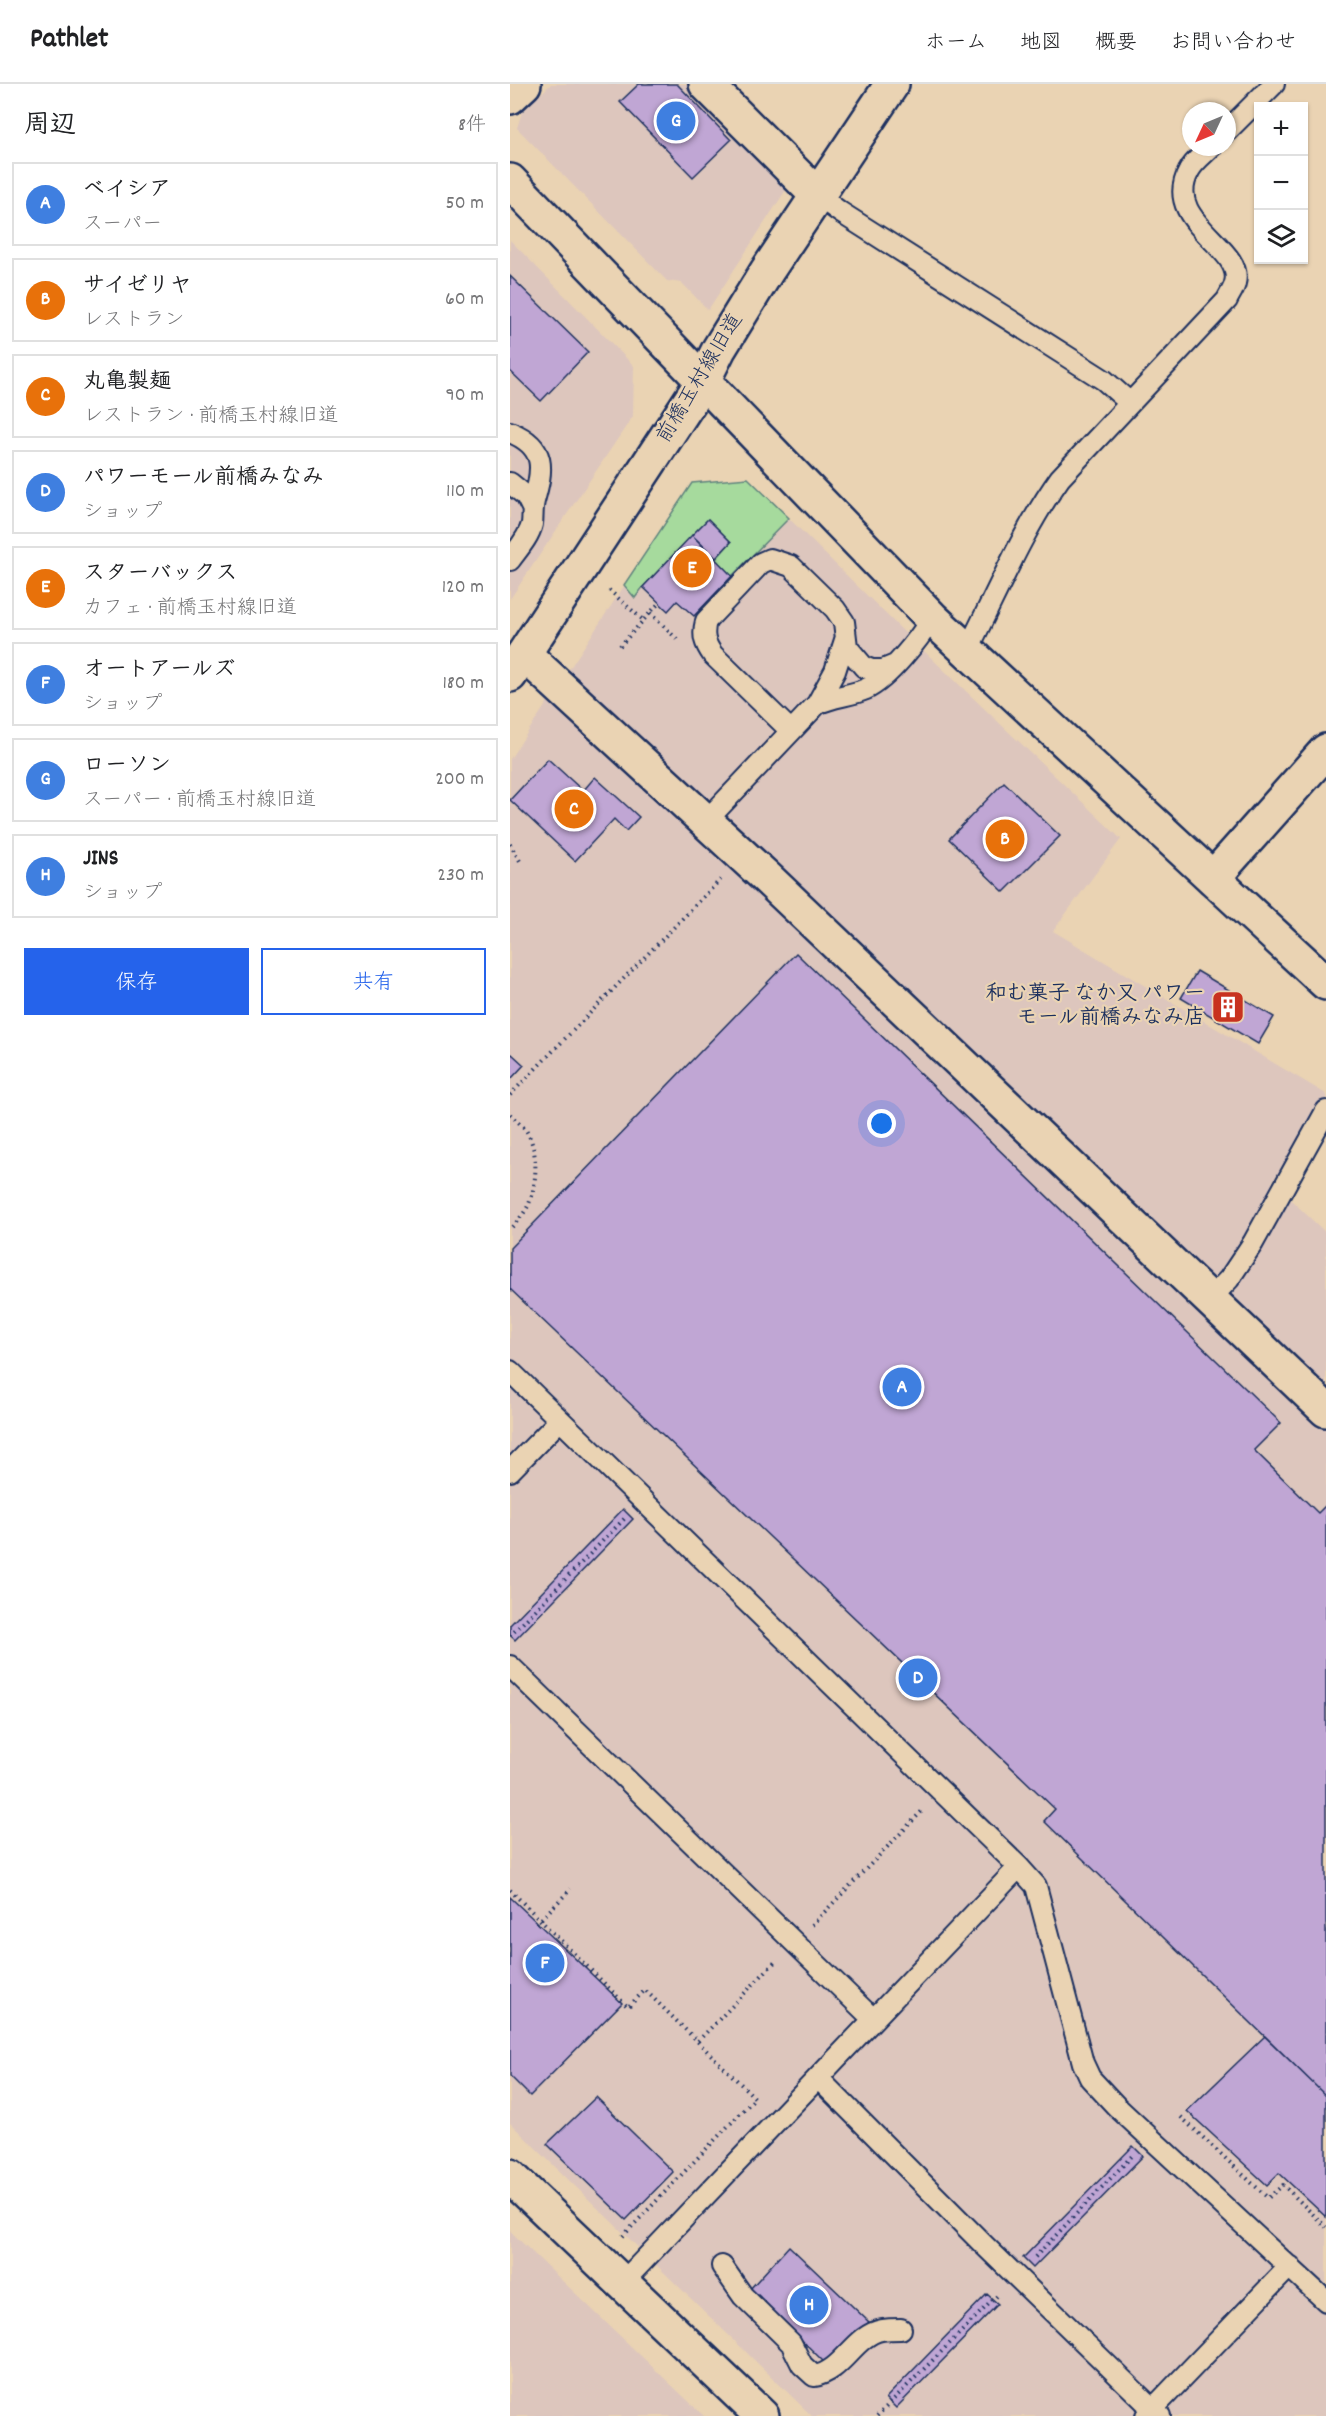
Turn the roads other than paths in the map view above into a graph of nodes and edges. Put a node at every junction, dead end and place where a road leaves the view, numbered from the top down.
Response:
1 (524, 84) edge
2 (706, 84) edge
3 (892, 84) edge
4 (1274, 84) edge
5 (510, 98) edge
6 (1236, 122) edge
7 (1202, 156) edge
8 (510, 181) edge
9 (817, 195) junction
10 (703, 381) junction
11 (1129, 402) junction
12 (510, 432) edge
13 (510, 483) edge
14 (532, 508) junction
15 (510, 560) edge
16 (932, 618) junction
17 (845, 640) junction
18 (967, 651) junction
19 (517, 664) edge
20 (895, 665) junction
21 (817, 704) junction
22 (791, 731) junction
23 (1326, 751) edge
24 (706, 821) junction
25 (1213, 878) junction
26 (1326, 984) edge
27 (1326, 1111) edge
28 (1210, 1299) junction
29 (510, 1371) edge
30 (1326, 1410) edge
31 (560, 1420) junction
32 (510, 1471) edge
33 (510, 1666) edge
34 (1019, 1867) junction
35 (873, 2019) junction
36 (818, 2078) junction
37 (510, 2176) edge
38 (722, 2266) dead end
39 (1290, 2266) junction
40 (622, 2283) junction
41 (1326, 2301) edge
42 (901, 2329) dead end
43 (1153, 2414) edge
44 (762, 2416) edge

1 - 5 street
2 - 9 street
3 - 9 street, 前橋玉村線旧道
4 - 6 lane
7 - 11 lane
8 - 10 street
9 - 10 street, 前橋玉村線旧道
9 - 11 lane
10 - 16 street
10 - 19 street, 前橋玉村線旧道
11 - 18 lane
12 - 14 lane
13 - 14 lane
14 - 15 lane
16 - 18 street
16 - 20 lane
17 - 20 lane
17 - 21 lane
17 - 22 lane
18 - 25 street
19 - 24 street
20 - 21 lane
21 - 22 lane
22 - 24 lane
23 - 25 street
24 - 28 street
25 - 26 street
27 - 28 lane
28 - 30 street
29 - 31 lane
31 - 32 lane
31 - 34 lane
33 - 35 lane
34 - 35 lane
34 - 39 lane
35 - 36 lane
36 - 40 lane
36 - 43 lane
37 - 40 street
38 - 42 lane
39 - 41 lane
39 - 43 lane
40 - 44 street

